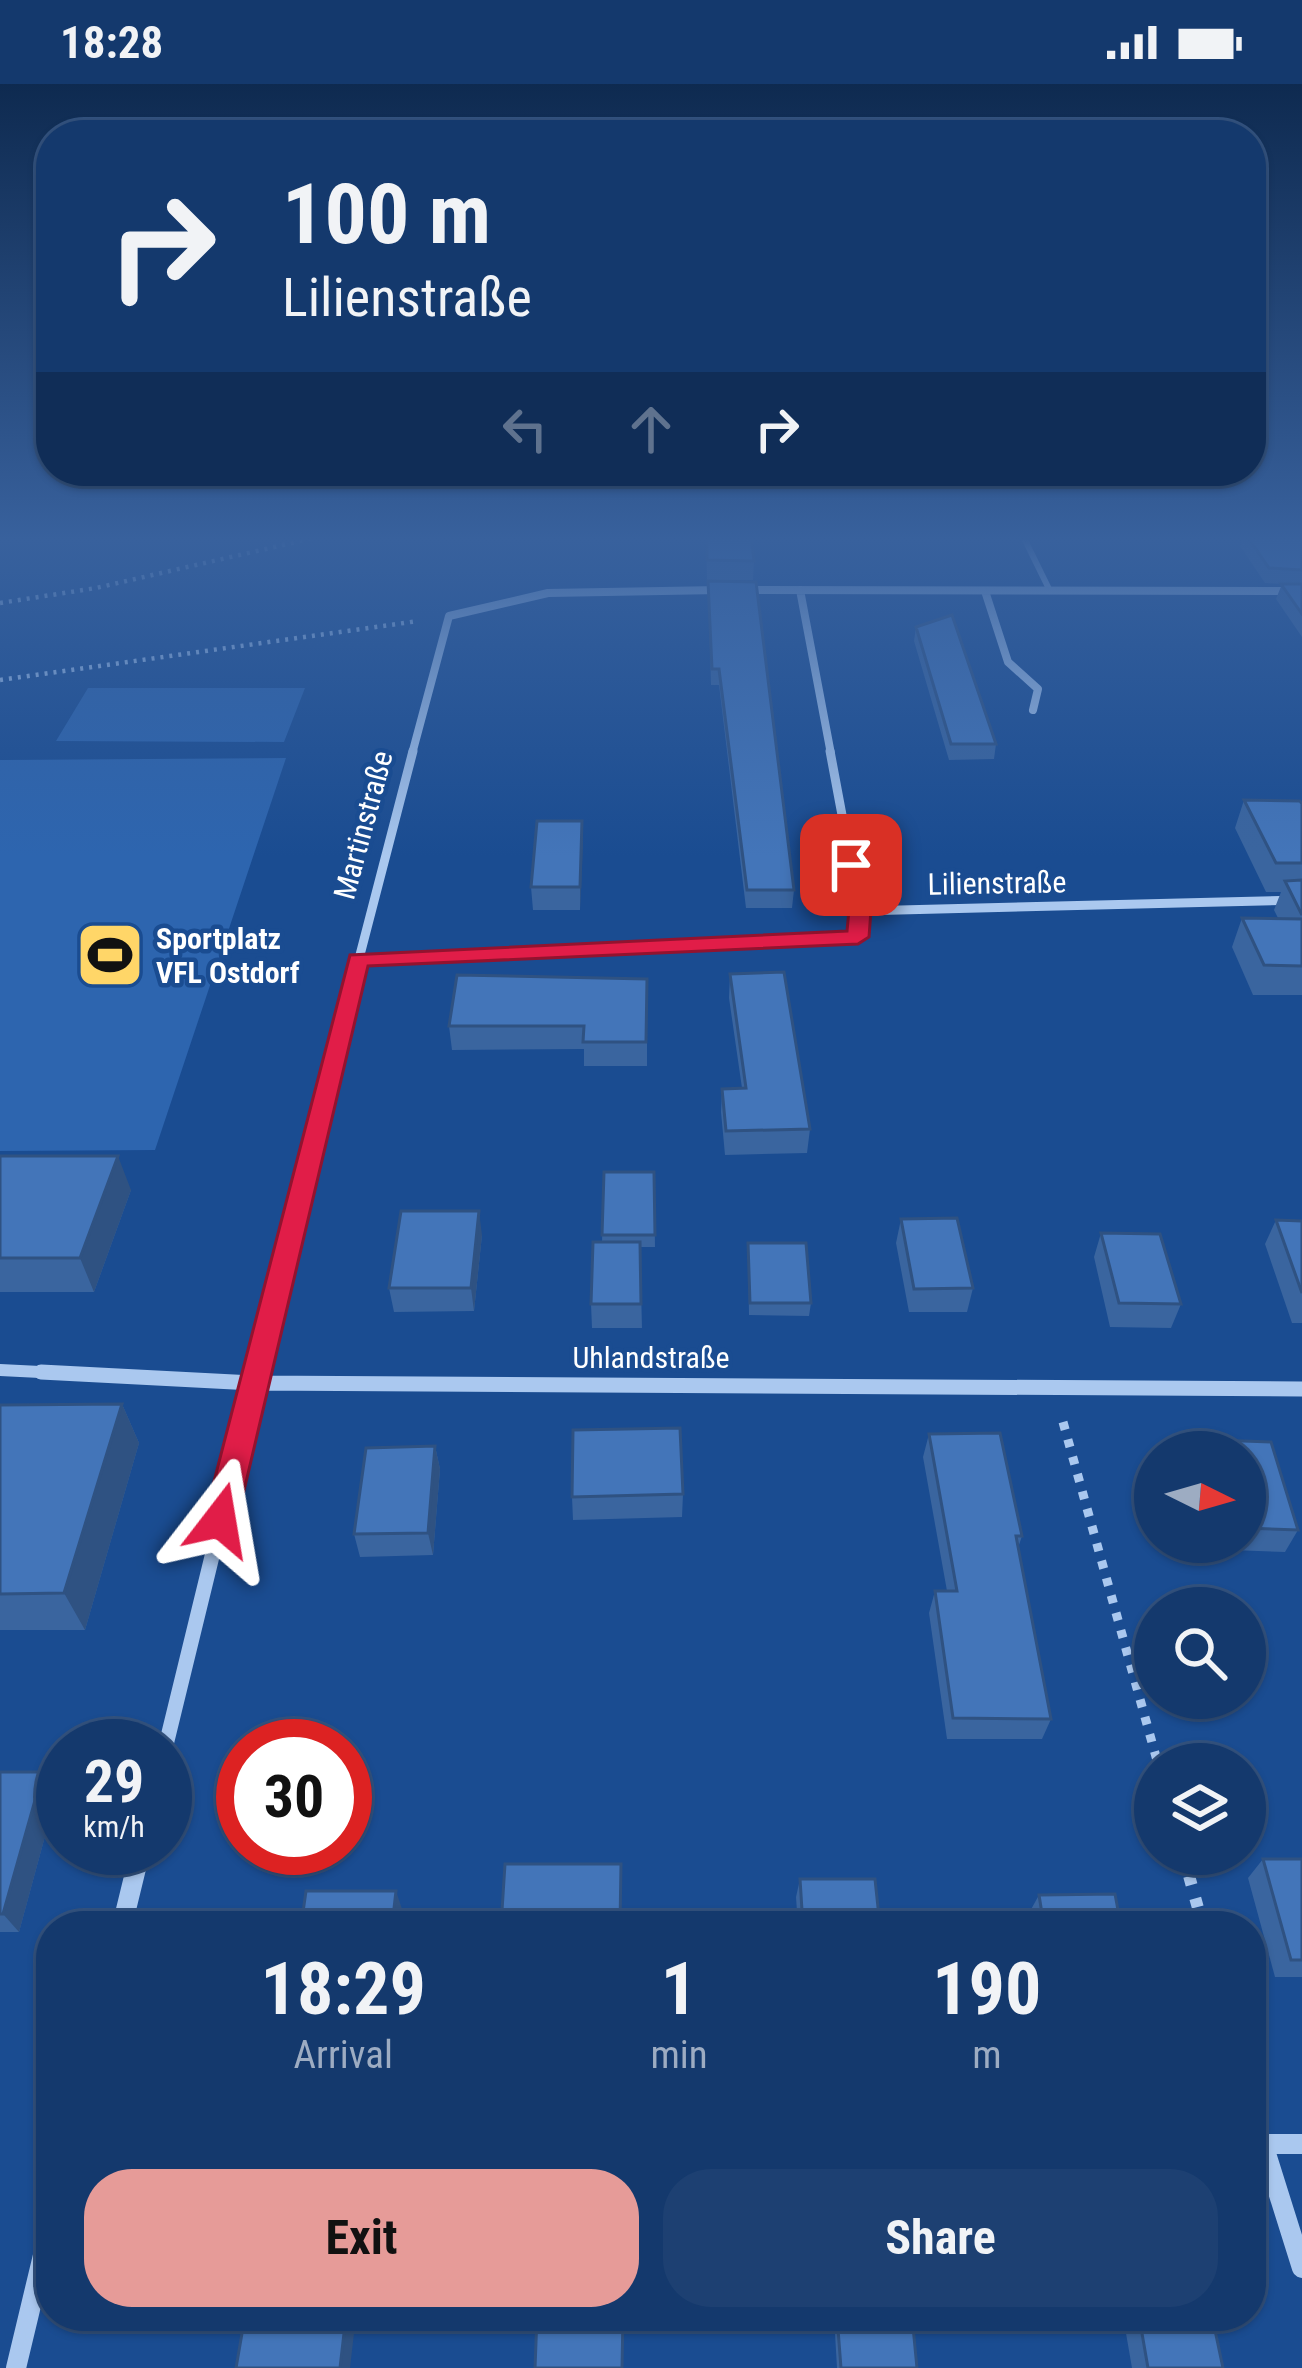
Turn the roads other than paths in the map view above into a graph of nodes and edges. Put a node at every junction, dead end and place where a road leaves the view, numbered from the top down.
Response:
1 (442, 643) edge
2 (810, 643) edge
3 (1002, 643) edge
4 (1033, 710) dead end
5 (1302, 900) edge
6 (860, 910) junction
7 (358, 959) junction
8 (0, 1370) edge
9 (254, 1383) junction
10 (1302, 1389) edge
11 (172, 1719) edge
12 (134, 1875) edge
13 (126, 1911) edge
14 (1266, 2144) edge
15 (1302, 2144) edge
16 (1266, 2169) edge
17 (1302, 2268) edge
18 (36, 2285) edge
19 (16, 2368) edge

1 - 7 street, Martinstraße
2 - 6 street
3 - 4 street
5 - 6 street, Lilienstraße
6 - 7 street
7 - 9 street, Martinstraße
8 - 9 street, Uhlandstraße
9 - 10 street, Uhlandstraße
9 - 11 street, Martinstraße
12 - 13 street
14 - 15 street
16 - 17 street
18 - 19 street

